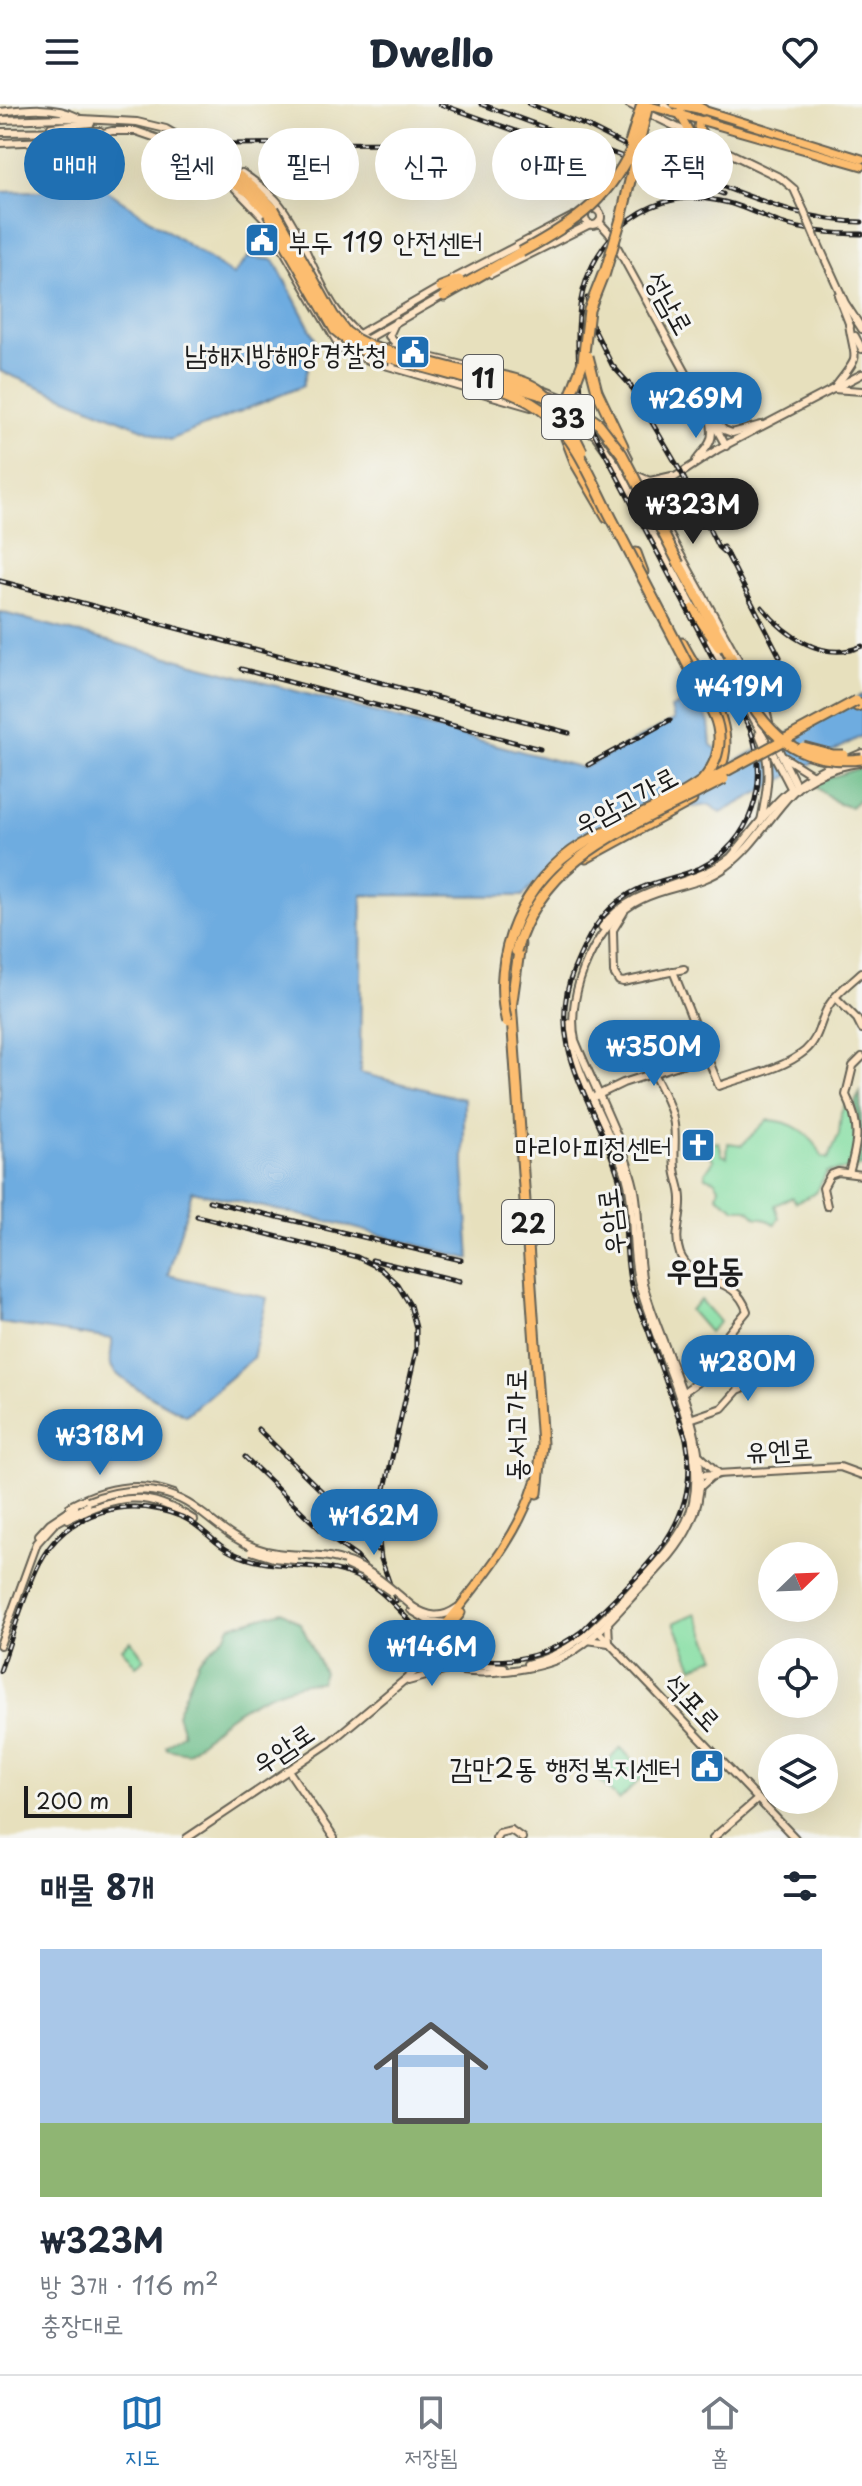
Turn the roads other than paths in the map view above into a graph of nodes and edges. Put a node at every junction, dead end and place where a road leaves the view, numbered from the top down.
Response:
1 (629, 104) edge
2 (664, 104) edge
3 (645, 105) edge
4 (24, 106) edge
5 (687, 108) edge
6 (0, 112) edge
7 (692, 116) junction
8 (79, 119) junction
9 (0, 120) edge
10 (111, 121) junction
11 (162, 128) edge
12 (688, 128) junction
13 (699, 128) edge
14 (0, 130) edge
15 (24, 130) edge
16 (776, 133) junction
17 (761, 136) junction
18 (24, 142) edge
19 (0, 143) edge
20 (733, 153) edge
21 (862, 159) edge
22 (862, 166) edge
23 (242, 174) edge
24 (242, 178) edge
25 (242, 188) edge
26 (242, 197) edge
27 (271, 211) junction
28 (586, 213) junction
29 (575, 216) junction
30 (599, 222) junction
31 (590, 224) junction
32 (576, 230) junction
33 (608, 263) junction
34 (837, 288) junction
35 (442, 292) junction
36 (845, 303) junction
37 (397, 320) junction
38 (347, 323) junction
39 (862, 323) edge
40 (849, 324) junction
41 (374, 325) junction
42 (862, 329) edge
43 (359, 334) junction
44 (365, 339) junction
45 (862, 349) edge
46 (403, 350) junction
47 (344, 351) junction
48 (390, 355) junction
49 (447, 373) junction
50 (862, 374) edge
51 (833, 389) junction
52 (862, 391) edge
53 (536, 408) junction
54 (709, 415) junction
55 (766, 425) junction
56 (623, 446) junction
57 (726, 446) junction
58 (694, 464) junction
59 (676, 475) junction
60 (638, 476) junction
61 (669, 481) junction
62 (629, 490) junction
63 (650, 498) junction
64 (637, 507) junction
65 (678, 565) junction
66 (643, 576) junction
67 (707, 601) junction
68 (693, 609) junction
69 (717, 632) junction
70 (719, 647) junction
71 (729, 660) junction
72 (862, 701) edge
73 (768, 741) junction
74 (862, 753) edge
75 (781, 755) junction
76 (862, 761) edge
77 (811, 773) junction
78 (789, 777) junction
79 (794, 788) junction
80 (760, 823) junction
81 (626, 909) junction
82 (684, 969) dead end
83 (673, 971) junction
84 (862, 972) edge
85 (835, 997) junction
86 (511, 1008) junction
87 (507, 1023) junction
88 (862, 1029) edge
89 (707, 1056) junction
90 (862, 1057) edge
91 (653, 1073) junction
92 (595, 1096) junction
93 (849, 1173) junction
94 (862, 1175) edge
95 (827, 1206) dead end
96 (792, 1360) dead end
97 (679, 1394) junction
98 (690, 1419) junction
99 (700, 1456) junction
100 (537, 1466) joint
101 (719, 1474) junction
102 (698, 1475) junction
103 (862, 1475) edge
104 (700, 1487) junction
105 (537, 1493) joint
106 (165, 1503) junction
107 (194, 1520) dead end
108 (42, 1534) junction
109 (463, 1603) junction
110 (412, 1608) junction
111 (455, 1620) junction
112 (608, 1621) junction
113 (446, 1623) junction
114 (597, 1630) junction
115 (0, 1633) edge
116 (587, 1640) junction
117 (609, 1643) junction
118 (0, 1645) edge
119 (430, 1652) junction
120 (456, 1669) junction
121 (401, 1683) junction
122 (288, 1770) junction
123 (758, 1799) joint
124 (772, 1814) edge
125 (187, 1838) edge
126 (334, 1838) edge
127 (496, 1838) edge
128 (522, 1838) edge
129 (713, 1838) edge
130 (795, 1838) edge

1 - 12 main road
2 - 5 main road
3 - 5 main road
3 - 33 highway, bridge
3 - 35 highway, bridge
4 - 6 main road
4 - 8 main road
5 - 7 main road
5 - 7 main road
5 - 12 main road
5 - 13 main road
5 - 16 main road
5 - 17 main road
7 - 12 main road
8 - 9 main road
8 - 10 main road
10 - 11 main road
10 - 14 main road
14 - 15 main road
16 - 17 main road
16 - 21 main road
17 - 22 main road
18 - 19 main road
20 - 34 main road, bridge
23 - 38 main road
24 - 27 highway, 11
25 - 27 highway, 11
26 - 47 main road
27 - 48 highway, 11, bridge
28 - 29 main road
28 - 30 main road
28 - 31 main road
29 - 32 main road
29 - 35 main road
30 - 31 main road
30 - 54 main road, 성남로
31 - 32 main road
32 - 35 main road
33 - 56 highway, bridge
33 - 66 highway, 33, bridge
34 - 36 main road
34 - 40 main road
35 - 37 main road
35 - 41 main road
36 - 39 main road
36 - 42 main road
37 - 44 main road
37 - 46 main road
38 - 41 main road
38 - 43 main road
40 - 45 main road
40 - 51 main road
41 - 43 main road
43 - 44 main road
43 - 47 main road
44 - 46 main road
44 - 47 main road
46 - 56 main road
47 - 53 main road
48 - 49 highway, 11, bridge
48 - 65 highway, 11, bridge
48 - 66 highway, 우암고가로, bridge
49 - 65 highway, 11, bridge
49 - 66 highway, 우암고가로, bridge
50 - 51 main road
51 - 52 main road
51 - 55 main road
53 - 62 main road
53 - 66 highway, bridge
54 - 55 main road
54 - 57 main road, 성남로
54 - 58 main road
55 - 57 main road
56 - 60 main road
57 - 58 main road
58 - 59 main road
59 - 60 main road
59 - 61 main road
60 - 63 main road
61 - 63 main road
61 - 63 main road
62 - 63 main road
62 - 64 main road
63 - 64 main road
63 - 67 main road
64 - 68 main road
65 - 69 highway, 11
65 - 70 highway, 11
66 - 86 highway, 우암고가로, bridge
66 - 87 highway, 우암고가로, bridge
67 - 69 highway
67 - 73 main road
68 - 70 highway
68 - 73 main road, bridge
69 - 71 highway, 11
70 - 71 highway, 11
71 - 74 highway, 11, bridge
71 - 76 highway, 11, bridge
72 - 86 highway, 동서고가로 / 22, bridge
72 - 87 highway, 동서고가로 / 22, bridge
73 - 75 main road, bridge
73 - 78 main road
73 - 80 main road
74 - 77 main road, 우암로
75 - 77 main road
75 - 78 main road
76 - 77 main road
77 - 79 main road, 우암로
78 - 79 main road
79 - 80 main road, 우암로
79 - 81 main road, 우암로
80 - 92 main road, 우암로
81 - 83 main road
81 - 92 main road, 우암로
82 - 83 main road
83 - 89 main road
84 - 85 main road
85 - 88 main road
85 - 89 main road
86 - 105 highway, 동서고가로 / 22
87 - 100 highway, 동서고가로 / 22
89 - 91 main road
90 - 93 main road
91 - 92 main road
91 - 97 main road
92 - 97 main road, 우암로
93 - 94 main road
93 - 95 main road
96 - 98 main road
97 - 98 main road, 우암로
97 - 102 main road, 우암로
98 - 99 main road, 우암로
99 - 101 main road
99 - 102 main road, 우암로
100 - 109 main road, 동서고가로 / 22
101 - 102 main road, 유엔로
101 - 103 main road, 유엔로
101 - 104 main road
102 - 104 main road, 우암로
102 - 114 main road, 우암로
104 - 112 main road, 우암로
105 - 111 main road, 동서고가로 / 22
106 - 107 main road
106 - 108 main road
106 - 108 main road
108 - 110 main road, bridge
108 - 115 main road
108 - 118 main road
109 - 110 main road
109 - 113 main road, 동서고가로 / 22
110 - 113 main road
111 - 113 main road
111 - 119 main road, 동서고가로 / 22
112 - 114 main road, 우암로
112 - 117 main road
113 - 119 main road, 동서고가로 / 22
114 - 116 main road, 우암로
114 - 117 main road, 석포로
114 - 119 main road, 우암로
116 - 117 main road
116 - 120 main road, 우암로
117 - 123 main road, 석포로
119 - 120 main road
119 - 121 main road, 우암로
120 - 121 main road, 우암로
121 - 122 main road, 우암로
122 - 125 main road, 우암로
122 - 126 main road
123 - 129 main road
124 - 130 main road, 석포로
127 - 128 main road

